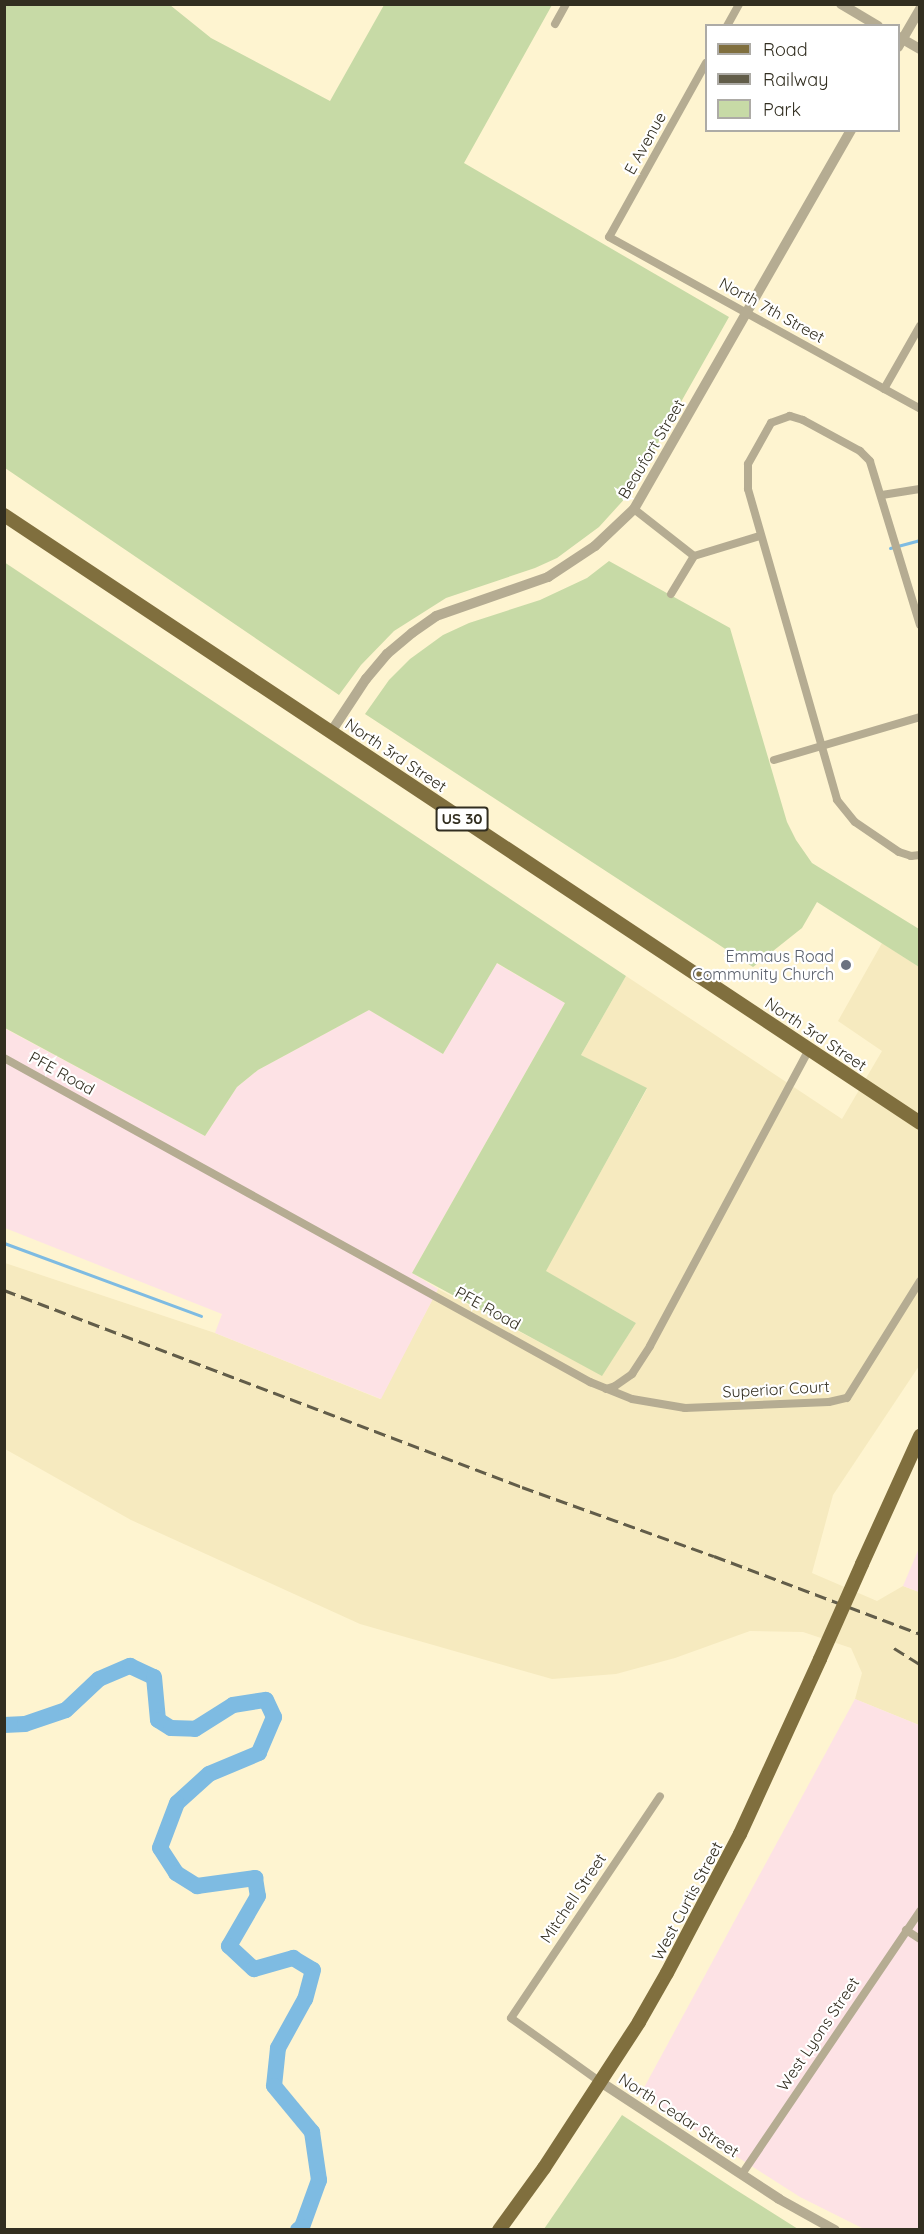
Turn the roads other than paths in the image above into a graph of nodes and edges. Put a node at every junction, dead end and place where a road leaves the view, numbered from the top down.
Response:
1 (566, 4) edge
2 (739, 4) edge
3 (841, 4) edge
4 (920, 9) edge
5 (555, 24) dead end
6 (729, 24) edge
7 (875, 24) edge
8 (900, 41) edge
9 (920, 49) edge
10 (705, 65) edge
11 (850, 132) edge
12 (609, 237) joint
13 (746, 313) junction
14 (920, 326) edge
15 (884, 389) junction
16 (920, 409) edge
17 (920, 489) edge
18 (882, 495) junction
19 (634, 509) junction
20 (4, 515) edge
21 (760, 536) junction
22 (694, 556) junction
23 (672, 594) dead end
24 (920, 625) edge
25 (920, 717) edge
26 (331, 732) junction
27 (821, 746) junction
28 (774, 760) dead end
29 (920, 855) edge
30 (809, 1049) junction
31 (4, 1058) edge
32 (920, 1123) edge
33 (920, 1281) edge
34 (606, 1389) junction
35 (920, 1436) edge
36 (660, 1796) dead end
37 (920, 1911) edge
38 (906, 1930) junction
39 (920, 1938) edge
40 (511, 2018) joint
41 (599, 2081) junction
42 (742, 2174) junction
43 (499, 2229) edge
44 (835, 2229) edge

1 - 5 street
2 - 6 street
3 - 7 street
4 - 8 street
8 - 9 street
10 - 12 street, E Avenue
11 - 13 street, Beaufort Street
12 - 13 street, North 7th Street
13 - 15 street, North 7th Street
13 - 19 street, Beaufort Street
14 - 15 street
15 - 16 street, North 7th Street
17 - 18 street
18 - 21 street
18 - 24 street
19 - 22 street
19 - 26 street, Beaufort Street
20 - 26 main road, North 3rd Street / US 30
21 - 22 street
21 - 27 street
22 - 23 street
25 - 27 street
26 - 30 main road, North 3rd Street / US 30
27 - 28 street
27 - 29 street
30 - 32 main road, North 3rd Street / US 30
30 - 34 street
31 - 34 street, PFE Road
33 - 34 street, Superior Court
35 - 41 main road, West Curtis Street, bridge
36 - 40 street, Mitchell Street
37 - 38 street, West Lyons Street
38 - 39 street
38 - 42 street, West Lyons Street
40 - 41 street, North Cedar Street
41 - 42 street, North Cedar Street
41 - 43 main road, West Curtis Street
42 - 44 street, North Cedar Street

